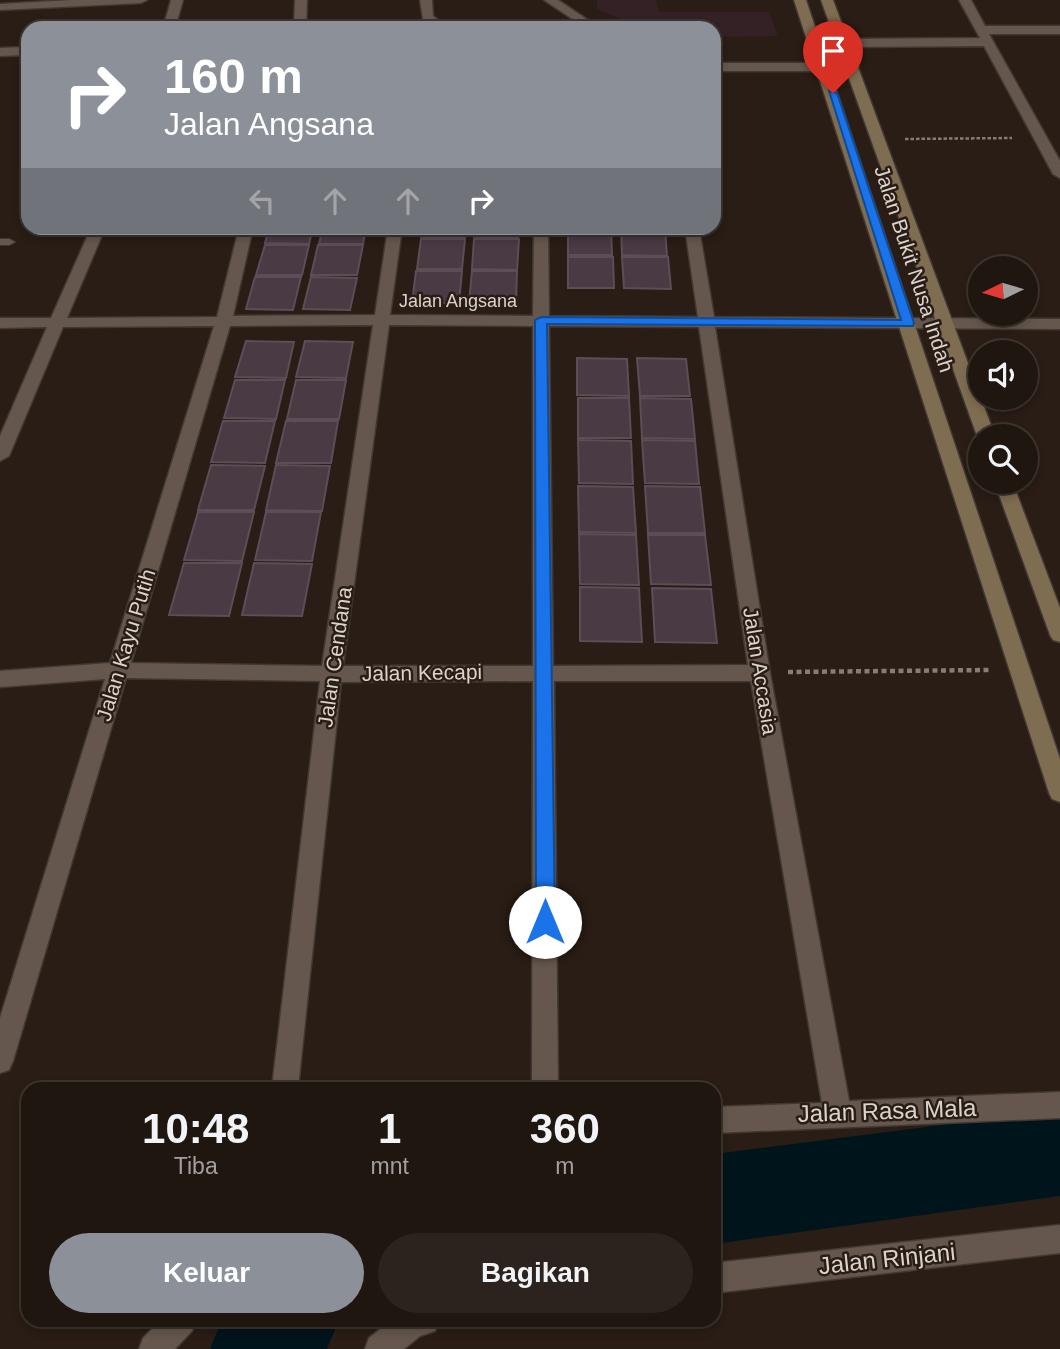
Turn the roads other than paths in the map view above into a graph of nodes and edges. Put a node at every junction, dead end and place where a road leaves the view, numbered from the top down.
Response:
1 (141, 0) edge
2 (177, 0) edge
3 (301, 0) edge
4 (426, 0) edge
5 (550, 0) edge
6 (800, 0) edge
7 (827, 0) edge
8 (965, 0) edge
9 (0, 7) edge
10 (171, 21) edge
11 (300, 21) edge
12 (432, 21) edge
13 (583, 21) edge
14 (1060, 30) edge
15 (985, 36) junction
16 (845, 43) junction
17 (21, 51) edge
18 (0, 52) edge
19 (721, 67) edge
20 (824, 67) junction
21 (853, 67) junction
22 (1060, 174) edge
23 (95, 235) edge
24 (244, 235) edge
25 (394, 235) edge
26 (541, 235) edge
27 (693, 235) edge
28 (224, 320) junction
29 (383, 320) junction
30 (541, 320) junction
31 (706, 321) junction
32 (0, 323) edge
33 (55, 323) junction
34 (908, 323) junction
35 (1060, 324) edge
36 (945, 325) junction
37 (982, 424) edge
38 (0, 456) edge
39 (1008, 494) edge
40 (1060, 635) edge
41 (119, 670) junction
42 (545, 672) junction
43 (760, 673) junction
44 (331, 674) junction
45 (0, 679) edge
46 (1060, 793) edge
47 (0, 1061) edge
48 (286, 1082) edge
49 (545, 1082) edge
50 (1060, 1105) edge
51 (837, 1112) junction
52 (721, 1119) edge
53 (1060, 1239) edge
54 (721, 1277) edge
55 (174, 1327) edge
56 (407, 1327) edge
57 (154, 1349) edge
58 (380, 1349) edge

1 - 9 street
2 - 10 street
3 - 11 street
4 - 12 street
5 - 13 street
6 - 20 street, Jalan Bukit Nusa Indah
7 - 16 street, Jalan Bukit Nusa Indah
8 - 15 street
14 - 15 street
15 - 16 street
15 - 22 street
16 - 21 street, Jalan Bukit Nusa Indah
17 - 18 street
19 - 20 street
20 - 21 street
20 - 34 street, Jalan Bukit Nusa Indah
21 - 36 street, Jalan Bukit Nusa Indah
23 - 33 street
24 - 28 street, Jalan Kayu Putih
25 - 29 street, Jalan Cendana
26 - 30 street
27 - 31 street, Jalan Accasia
28 - 29 street, Jalan Angsana
28 - 33 street, Jalan Angsana
28 - 41 street, Jalan Kayu Putih
29 - 30 street, Jalan Angsana
29 - 44 street, Jalan Cendana
30 - 31 street, Jalan Angsana
30 - 42 street
31 - 34 street, Jalan Angsana
31 - 43 street, Jalan Accasia
32 - 33 street, Jalan Angsana
33 - 38 street
34 - 36 street, Jalan Angsana
34 - 46 street, Jalan Bukit Nusa Indah
35 - 36 street, Jalan Angsana
36 - 37 street, Jalan Bukit Nusa Indah
39 - 40 street
41 - 44 street, Jalan Kecapi
41 - 45 street, Jalan Kecapi
41 - 47 street, Jalan Kayu Putih
42 - 43 street, Jalan Kecapi
42 - 44 street, Jalan Kecapi
42 - 49 street
43 - 51 street, Jalan Accasia
44 - 48 street, Jalan Cendana
50 - 51 street, Jalan Rasa Mala
51 - 52 street, Jalan Rasa Mala
53 - 54 street, Jalan Rinjani
55 - 57 street
56 - 58 street

